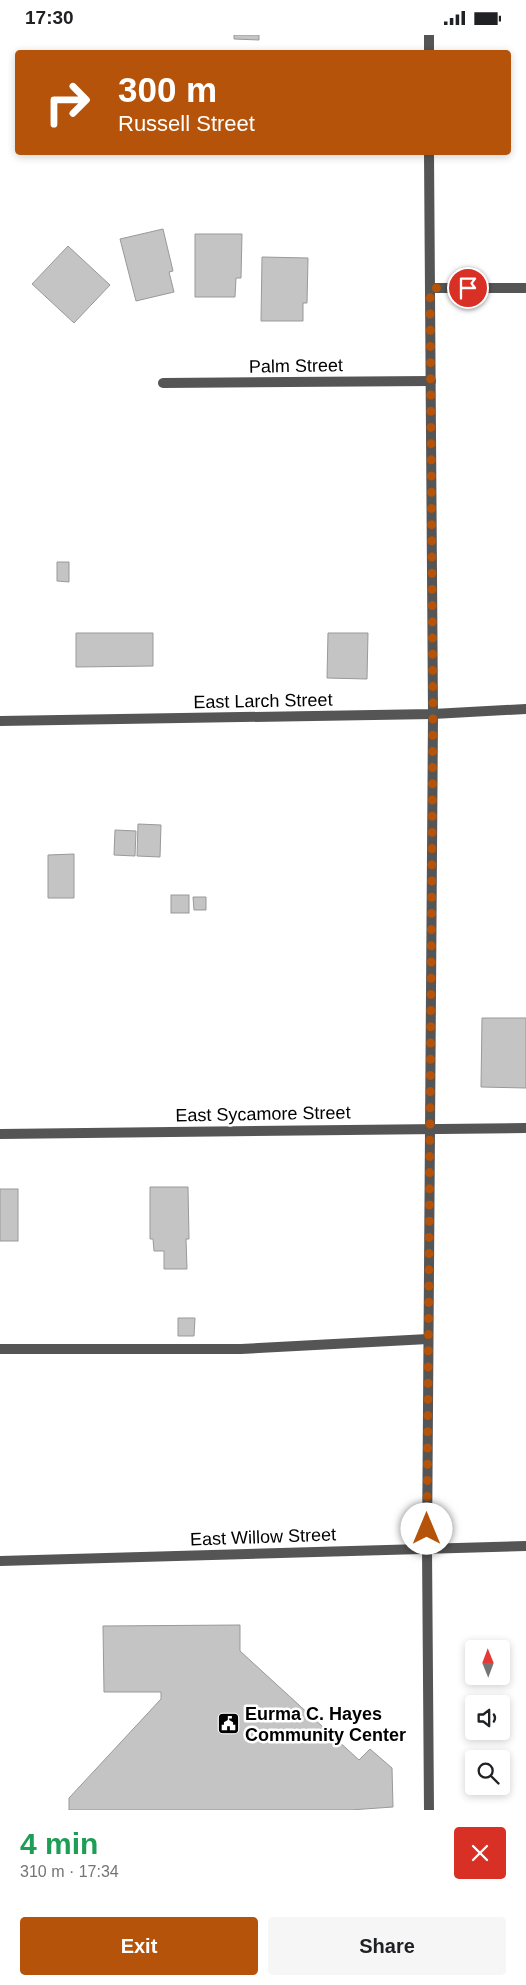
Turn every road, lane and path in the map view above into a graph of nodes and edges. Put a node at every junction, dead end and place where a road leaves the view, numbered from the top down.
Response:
1 (429, 35) edge
2 (429, 50) edge
3 (430, 155) edge
4 (430, 288) junction
5 (526, 288) edge
6 (431, 381) junction
7 (162, 383) dead end
8 (526, 709) edge
9 (433, 714) junction
10 (0, 721) edge
11 (526, 1128) edge
12 (430, 1129) junction
13 (0, 1134) edge
14 (428, 1339) junction
15 (0, 1349) edge
16 (526, 1546) edge
17 (427, 1548) junction
18 (0, 1561) edge
19 (429, 1810) edge

1 - 2 street
3 - 4 street
4 - 5 street
4 - 6 street
6 - 7 street, Palm Street
6 - 9 street
8 - 9 street, East Larch Street
9 - 10 street, East Larch Street
9 - 12 street
11 - 12 street, East Sycamore Street
12 - 13 street, East Sycamore Street
12 - 14 street
14 - 15 street
14 - 17 street
16 - 17 street, East Willow Street
17 - 18 street, East Willow Street
17 - 19 street

